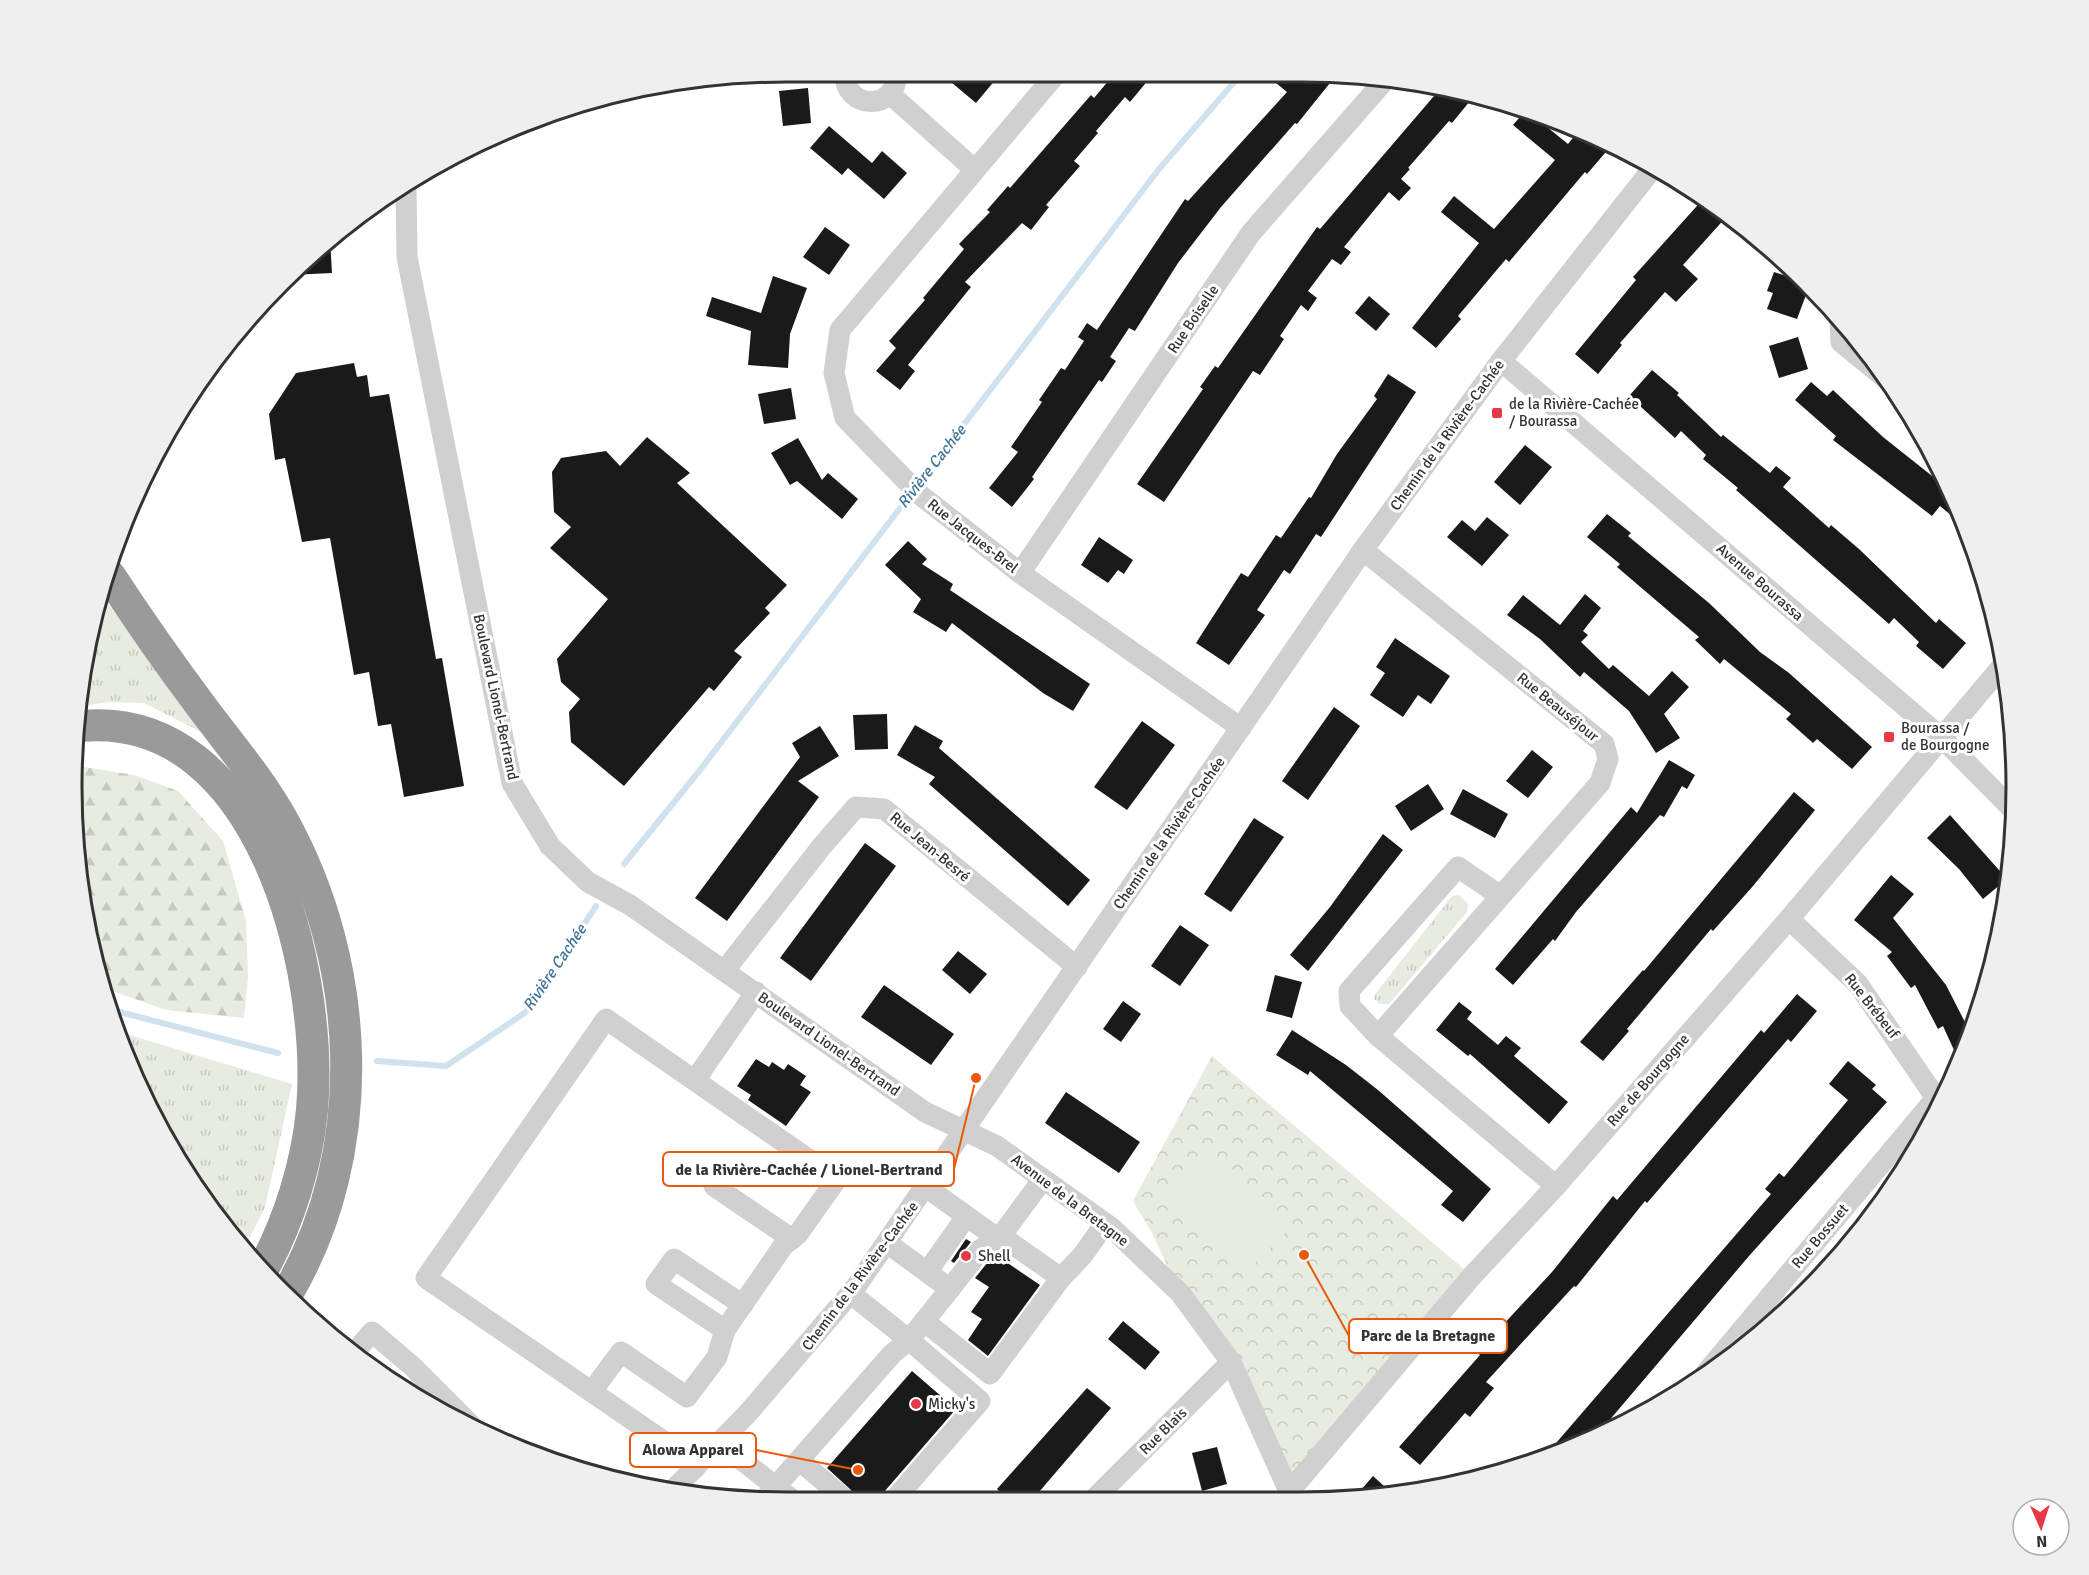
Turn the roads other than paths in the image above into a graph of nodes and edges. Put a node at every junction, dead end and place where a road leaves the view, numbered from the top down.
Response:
1 (846, 82) edge
2 (896, 82) edge
3 (1049, 82) edge
4 (1379, 87) edge
5 (890, 94) junction
6 (975, 170) junction
7 (1648, 174) edge
8 (406, 195) edge
9 (1841, 333) edge
10 (1861, 358) edge
11 (1501, 361) junction
12 (1363, 550) junction
13 (1020, 573) junction
14 (114, 582) edge
15 (1997, 673) edge
16 (86, 726) edge
17 (1241, 728) junction
18 (1942, 738) junction
19 (2006, 803) edge
20 (1499, 895) junction
21 (1789, 919) junction
22 (1077, 967) junction
23 (725, 970) junction
24 (756, 992) junction
25 (1378, 1036) junction
26 (695, 1080) junction
27 (1934, 1098) edge
28 (1925, 1117) edge
29 (964, 1131) junction
30 (1043, 1179) junction
31 (714, 1186) dead end
32 (1556, 1186) junction
33 (926, 1187) junction
34 (966, 1217) junction
35 (1106, 1224) junction
36 (1001, 1236) junction
37 (792, 1239) junction
38 (887, 1242) junction
39 (266, 1262) edge
40 (927, 1272) junction
41 (1062, 1278) junction
42 (290, 1287) edge
43 (950, 1289) junction
44 (850, 1293) junction
45 (742, 1305) junction
46 (924, 1322) junction
47 (725, 1330) junction
48 (909, 1340) junction
49 (359, 1348) edge
50 (1723, 1352) edge
51 (1231, 1362) junction
52 (592, 1391) junction
53 (454, 1408) edge
54 (720, 1443) junction
55 (799, 1460) junction
56 (695, 1468) junction
57 (679, 1484) edge
58 (767, 1492) edge
59 (771, 1492) edge
60 (836, 1492) edge
61 (901, 1492) edge
62 (1101, 1492) edge
63 (1290, 1492) edge
64 (1293, 1492) edge

1 - 5 street
2 - 5 street
3 - 6 street, Rue Jacques-Brel
4 - 13 street, Rue Boiselle
5 - 6 street
6 - 13 street, Rue Jacques-Brel
7 - 11 street, Chemin de la Rivière-Cachée
8 - 23 street, Boulevard Lionel-Bertrand
9 - 10 street
11 - 12 street, Chemin de la Rivière-Cachée
11 - 18 street, Avenue Bourassa
12 - 17 street, Chemin de la Rivière-Cachée
12 - 20 street, Rue Beauséjour
13 - 17 street, Rue Jacques-Brel
14 - 42 highway
15 - 18 street, Rue de Bourgogne
16 - 39 highway
17 - 22 street, Chemin de la Rivière-Cachée
18 - 19 street, Avenue Bourassa
18 - 21 street, Rue de Bourgogne
20 - 25 street, Rue Beauséjour
20 - 25 street
21 - 27 street, Rue Brébeuf
21 - 32 street, Rue de Bourgogne
22 - 23 street, Rue Jean-Besré
22 - 29 street, Chemin de la Rivière-Cachée
23 - 24 street, Boulevard Lionel-Bertrand
24 - 26 street
24 - 29 street, Boulevard Lionel-Bertrand
25 - 32 street
26 - 37 street
26 - 52 street
28 - 50 street, Rue Bossuet
29 - 30 street, Avenue de la Bretagne
29 - 33 street, Chemin de la Rivière-Cachée
30 - 35 street, Avenue de la Bretagne
30 - 36 street
31 - 37 street
32 - 64 street, Rue de Bourgogne
33 - 34 street
33 - 38 street, Chemin de la Rivière-Cachée
34 - 36 street
34 - 40 street
35 - 41 street
35 - 51 street, Avenue de la Bretagne
36 - 41 street
36 - 43 street
37 - 45 street
38 - 40 street
38 - 44 street, Chemin de la Rivière-Cachée
40 - 43 street
41 - 46 street
43 - 46 street
44 - 48 street
44 - 54 street, Chemin de la Rivière-Cachée
45 - 47 street
45 - 47 street
46 - 48 street
47 - 52 street
48 - 55 street
48 - 61 street
49 - 53 street
51 - 62 street, Rue Blais
51 - 63 street, Avenue de la Bretagne
52 - 56 street
54 - 56 street, Chemin de la Rivière-Cachée
54 - 58 street
55 - 59 street
55 - 60 street
56 - 57 street, Chemin de la Rivière-Cachée

